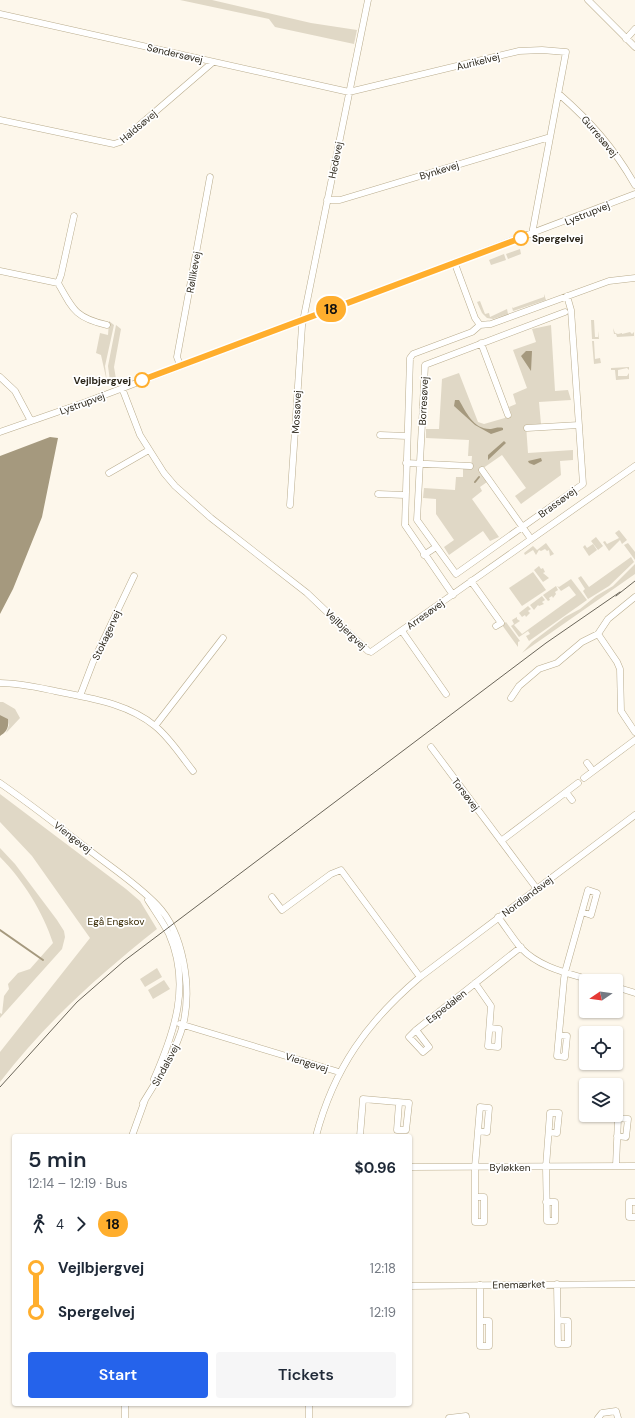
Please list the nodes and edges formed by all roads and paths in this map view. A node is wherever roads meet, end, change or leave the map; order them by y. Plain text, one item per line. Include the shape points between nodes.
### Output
1 (368, 0) edge
2 (588, 0) edge
3 (0, 14) edge
4 (635, 29) edge
5 (626, 39) junction
6 (635, 47) edge
7 (213, 62) junction
8 (349, 92) junction
9 (559, 94) junction
10 (0, 120) edge
11 (550, 137) junction
12 (210, 177) dead end
13 (635, 185) edge
14 (635, 194) edge
15 (327, 200) junction
16 (74, 216) dead end
17 (532, 234) junction
18 (455, 264) junction
19 (0, 271) edge
20 (635, 278) edge
21 (58, 283) junction
22 (567, 296) junction
23 (565, 312) dead end
24 (521, 313) junction
25 (303, 320) junction
26 (107, 325) dead end
27 (480, 325) junction
28 (526, 326) junction
29 (444, 342) junction
30 (481, 344) junction
31 (449, 356) junction
32 (180, 366) junction
33 (0, 377) edge
34 (122, 388) junction
35 (508, 415) dead end
36 (31, 421) junction
37 (579, 425) junction
38 (527, 428) dead end
39 (0, 432) edge
40 (380, 435) dead end
41 (407, 436) junction
42 (149, 450) junction
43 (406, 463) junction
44 (420, 463) junction
45 (470, 466) dead end
46 (635, 466) edge
47 (482, 470) dead end
48 (109, 473) dead end
49 (378, 494) dead end
50 (405, 495) junction
51 (290, 505) dead end
52 (523, 527) junction
53 (531, 539) junction
54 (436, 547) junction
55 (424, 555) junction
56 (134, 576) dead end
57 (472, 581) junction
58 (453, 594) junction
59 (635, 597) edge
60 (496, 626) dead end
61 (402, 631) junction
62 (598, 634) junction
63 (224, 638) dead end
64 (0, 683) edge
65 (446, 694) dead end
66 (80, 696) junction
67 (511, 698) dead end
68 (155, 726) junction
69 (635, 732) edge
70 (635, 740) edge
71 (431, 747) dead end
72 (587, 764) dead end
73 (193, 771) dead end
74 (593, 771) junction
75 (584, 778) dead end
76 (0, 782) edge
77 (578, 783) dead end
78 (566, 792) junction
79 (572, 800) dead end
80 (635, 815) edge
81 (501, 841) junction
82 (537, 889) junction
83 (144, 893) junction
84 (272, 897) dead end
85 (582, 912) dead end
86 (498, 917) junction
87 (521, 947) junction
88 (565, 972) junction
89 (579, 976) edge
90 (420, 977) junction
91 (475, 983) junction
92 (623, 989) edge
93 (635, 993) edge
94 (176, 1023) junction
95 (183, 1025) junction
96 (490, 1028) dead end
97 (416, 1030) dead end
98 (559, 1035) dead end
99 (339, 1072) junction
100 (400, 1102) dead end
101 (143, 1103) junction
102 (478, 1131) dead end
103 (549, 1132) dead end
104 (133, 1134) edge
105 (317, 1134) edge
106 (360, 1134) edge
107 (617, 1136) dead end
108 (474, 1166) junction
109 (616, 1166) junction
110 (635, 1166) edge
111 (412, 1167) edge
112 (546, 1167) junction
113 (475, 1197) dead end
114 (546, 1202) dead end
115 (635, 1202) edge
116 (635, 1217) edge
117 (557, 1284) junction
118 (635, 1284) edge
119 (480, 1285) junction
120 (412, 1286) edge
121 (558, 1320) dead end
122 (480, 1321) dead end
123 (125, 1406) edge
124 (309, 1406) edge
125 (125, 1418) edge
126 (309, 1418) edge
127 (449, 1418) edge
128 (466, 1418) edge
129 (598, 1418) edge
130 (618, 1418) edge

1 - 8 street, Hedevej
2 - 5 street
3 - 7 street, Søndersøvej
4 - 5 street
5 - 6 street
7 - 8 street, Søndersøvej
7 - 10 street, Haldsøvej via 120,142 114,144
8 - 9 street, Aurikelvej via 519,51 542,50 566,52
8 - 15 street, Hedevej
9 - 11 street
9 - 13 street, Gurresøvej via 598,130
11 - 15 street, Bynkevej via 340,200
11 - 17 street
12 - 32 street, Røllikevej via 177,357
14 - 17 street, Lystrupvej
15 - 25 street, Hedevej
16 - 21 street
17 - 18 street, Lystrupvej
18 - 25 street, Lystrupvej
18 - 27 street
19 - 21 street
20 - 22 street via 610,280
21 - 26 street via 78,314 85,319
22 - 24 street
22 - 37 street, Brassøvej via 571,310
23 - 28 street
24 - 27 street via 491,324
24 - 28 street
25 - 32 street, Lystrupvej
25 - 51 street, Mossøvej
27 - 29 street, Borresøvej via 472,332
28 - 30 street
29 - 31 street
29 - 41 street, Borresøvej via 410,357
30 - 31 street, Borresøvej
30 - 35 street
31 - 44 street, Borresøvej via 424,365
32 - 34 street, Lystrupvej
33 - 36 street via 15,391
34 - 36 street, Lystrupvej
34 - 42 street, Vejlbjergvej via 134,421
36 - 39 street, Lystrupvej
37 - 38 street
37 - 52 street, Brassøvej via 582,484
40 - 41 street, Borresøvej
41 - 43 street, Borresøvej
42 - 48 street
42 - 61 street, Vejlbjergvej via 164,473 190,501 307,592 368,651 376,650
43 - 44 street
43 - 50 street, Borresøvej
44 - 45 street
44 - 54 street, Borresøvej via 417,520
46 - 53 street, Arresøvej
47 - 52 street
49 - 50 street
50 - 55 street, Borresøvej via 404,525
52 - 53 street
52 - 54 street, Borresøvej via 456,574
53 - 57 street, Arresøvej
54 - 55 street
55 - 58 street, Borresøvej
56 - 66 street, Stokagervej via 93,662
57 - 58 street, Arresøvej
57 - 60 street via 501,623
58 - 61 street, Arresøvej
59 - 62 street via 608,619
61 - 65 street, Arresøvej
62 - 67 street via 582,642 556,663 539,669 519,686
62 - 69 street via 619,665 621,711
63 - 68 street
64 - 66 street via 30,685
66 - 68 street via 120,706
68 - 73 street
70 - 74 street
71 - 81 street, Torsøvej
72 - 74 street
74 - 75 street
76 - 83 street, Viengevej
77 - 78 street
78 - 79 street
78 - 81 street
80 - 82 street, Nordlandsvej
81 - 82 street, Torsøvej
82 - 86 street, Nordlandsvej
83 - 94 street, Viengevej via 166,928 176,954 180,982
83 - 95 street, Viengevej via 165,916 182,952 187,998
84 - 90 street via 282,910 331,874 341,870
85 - 88 street
86 - 87 street
86 - 90 street, Nordlandsvej
87 - 88 street via 540,963
87 - 91 street, Espedalen
88 - 89 street
88 - 98 street
90 - 99 street, Nordlandsvej via 365,1031
91 - 96 street, Espedalen via 491,1006
91 - 97 street, Espedalen
92 - 93 street
94 - 95 street, Viengevej
94 - 101 street, Sindalsvej via 166,1054
95 - 99 street, Viengevej
95 - 101 street, Sindalsvej via 171,1056
99 - 105 street, Nordlandsvej
100 - 106 street via 363,1099
101 - 104 street, Sindalsvej
102 - 108 street, Byløkken
103 - 112 street
107 - 109 street
108 - 111 street, Byløkken
108 - 112 street, Byløkken
108 - 113 street, Byløkken
109 - 110 street, Byløkken
109 - 112 street, Byløkken
112 - 114 street
115 - 116 street via 629,1202 629,1217
117 - 118 street, Enemærket
117 - 119 street, Enemærket
117 - 121 street, Enemærket
119 - 120 street, Enemærket
119 - 122 street, Enemærket
123 - 125 street
124 - 126 street
127 - 128 street
129 - 130 street via 602,1413 616,1411

